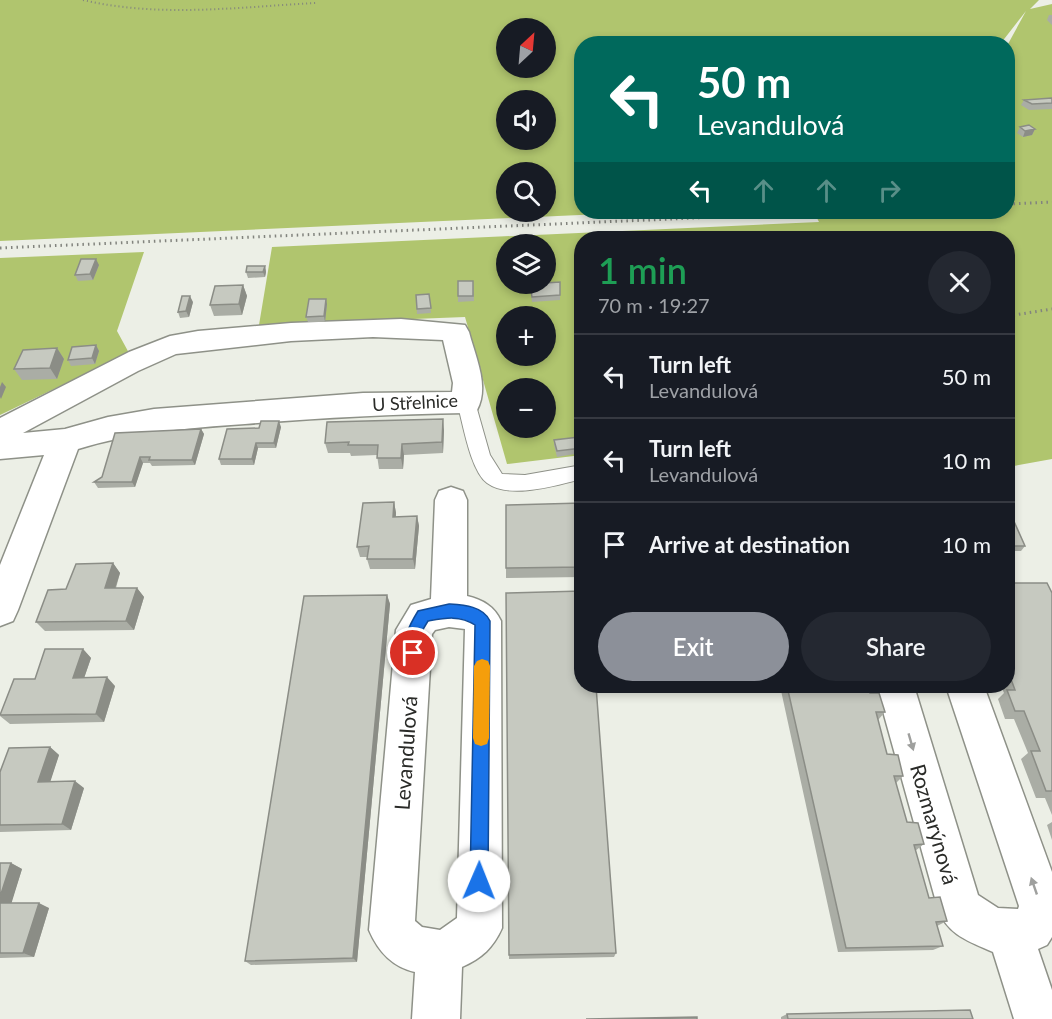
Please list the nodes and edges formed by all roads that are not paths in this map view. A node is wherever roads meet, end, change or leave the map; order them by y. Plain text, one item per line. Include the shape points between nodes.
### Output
1 (466, 402) junction
2 (0, 435) edge
3 (65, 441) junction
4 (0, 447) edge
5 (574, 473) edge
6 (451, 500) dead end
7 (0, 610) edge
8 (449, 611) junction
9 (897, 693) edge
10 (967, 693) edge
11 (1010, 934) junction
12 (440, 953) junction
13 (436, 1019) edge
14 (1038, 1019) edge

1 - 2 street, U Střelnice via 468,384 455,332 415,327 271,334 161,349 11,425
1 - 3 street, U Střelnice via 363,404 154,420
1 - 5 lane via 487,470 495,479 509,483
3 - 4 street, U Střelnice
3 - 7 street
6 - 8 street
8 - 12 street, Levandulová via 468,612 483,621 479,928 463,943
8 - 12 street, Levandulová via 423,616 414,630 393,930 411,948
9 -> 11 street, Rozmarýnová via 960,909 985,926
11 -> 10 street via 1030,929 1043,909
11 - 14 street
12 - 13 street

